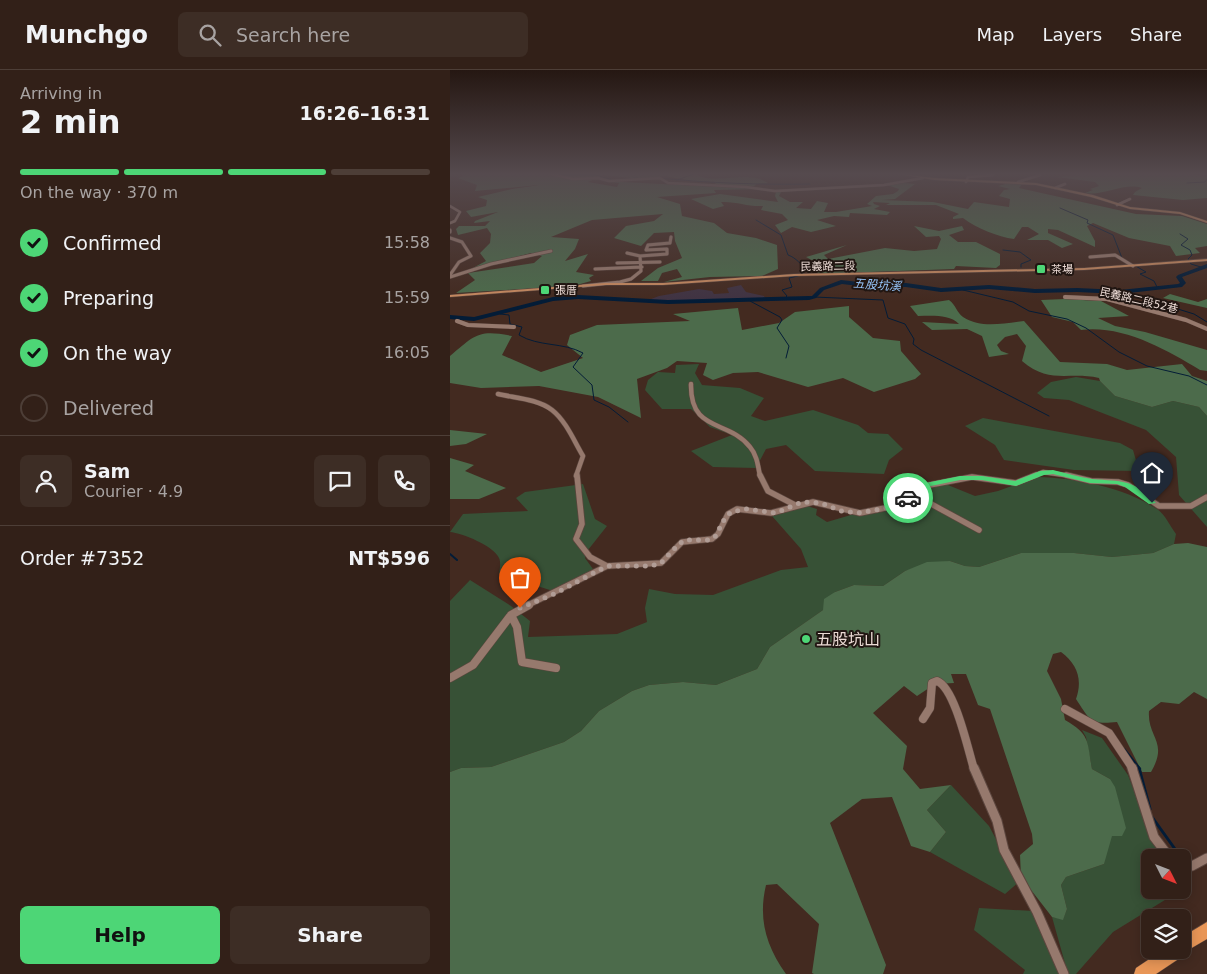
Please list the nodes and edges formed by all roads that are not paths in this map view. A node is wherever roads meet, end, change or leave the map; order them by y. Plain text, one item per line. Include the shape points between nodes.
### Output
1 (1188, 216) edge
2 (1207, 222) edge
3 (671, 237) dead end
4 (450, 238) edge
5 (551, 251) dead end
6 (627, 253) dead end
7 (640, 256) junction
8 (1090, 257) dead end
9 (1207, 260) edge
10 (642, 262) junction
11 (660, 262) dead end
12 (617, 263) dead end
13 (1136, 266) junction
14 (642, 267) junction
15 (595, 269) dead end
16 (450, 276) edge
17 (583, 286) junction
18 (450, 296) edge
19 (1064, 297) dead end
20 (457, 321) dead end
21 (514, 327) dead end
22 (1207, 329) edge
23 (691, 384) dead end
24 (498, 394) dead end
25 (911, 493) junction
26 (1207, 497) edge
27 (795, 504) junction
28 (979, 530) dead end
29 (607, 566) junction
30 (511, 615) junction
31 (556, 668) dead end
32 (450, 678) edge
33 (1065, 709) dead end
34 (923, 719) dead end
35 (1163, 849) edge
36 (1207, 858) edge
37 (1191, 866) edge
38 (1207, 930) edge
39 (1191, 940) edge
40 (1164, 959) edge
41 (1064, 974) edge
42 (1142, 974) edge

1 - 2 main road
3 - 7 street via 670,243 648,245 646,250 667,249 667,254
4 - 16 street via 462,242 471,256 459,262
5 - 16 street
6 - 7 street
7 - 10 street
8 - 13 street via 1115,255
9 - 13 main road, 民義路二段
10 - 11 street
10 - 12 street
10 - 14 street
13 - 17 main road, 民義路二段
14 - 15 street
14 - 17 street via 631,279
17 - 18 main road, 民義路二段
19 - 22 street, 民義路二段52巷 via 1116,301
20 - 21 street
23 - 27 street via 692,406 704,420 739,437 749,446 768,491
24 - 29 street via 541,404 552,410 564,424 583,456 576,477 582,524 576,539 590,557
25 - 26 street via 919,486 962,478 1016,483 1043,472 1053,472 1090,481 1128,485 1159,506 1190,506
25 - 27 street via 898,506 858,513 841,511 821,503
25 - 28 street
27 - 29 street via 776,513 746,509 731,512 715,537 685,540 665,561 656,565
29 - 30 street
30 - 31 street via 517,627 522,662
30 - 32 street via 473,665
33 - 35 street via 1108,733 1133,769 1154,837
34 - 41 street via 930,708 932,683 942,683 951,696 977,778 997,821 1004,850 1038,912
36 - 37 street
38 - 39 highway
40 - 42 highway

